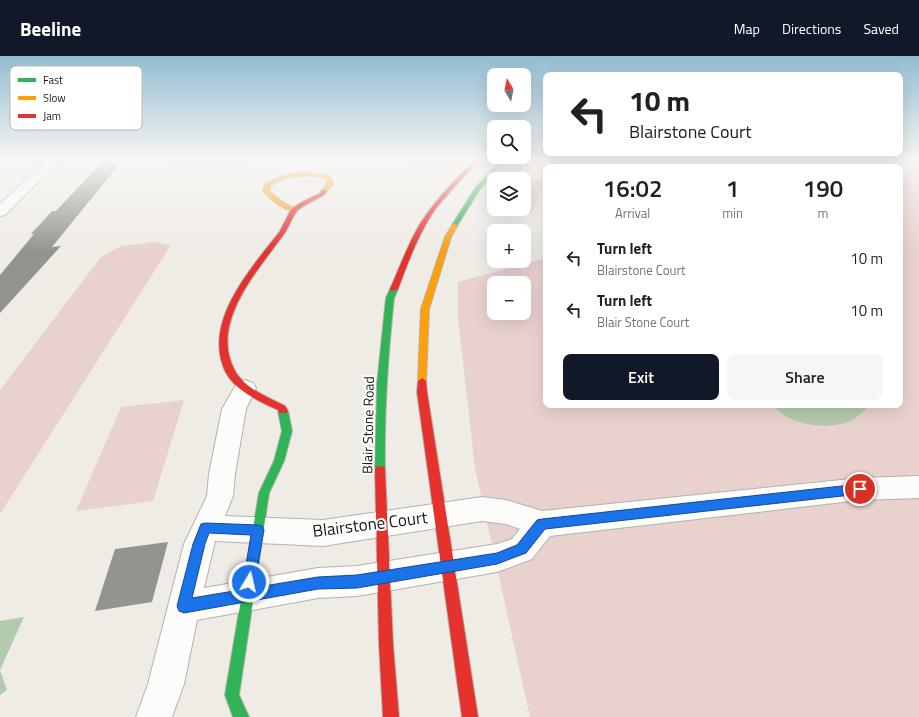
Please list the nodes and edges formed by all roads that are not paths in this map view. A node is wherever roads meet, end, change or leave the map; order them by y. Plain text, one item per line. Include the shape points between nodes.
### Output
1 (22, 191) edge
2 (266, 191) edge
3 (325, 191) edge
4 (447, 191) edge
5 (476, 191) edge
6 (294, 210) junction
7 (0, 212) edge
8 (245, 388) junction
9 (919, 487) edge
10 (439, 515) junction
11 (382, 523) junction
12 (542, 524) junction
13 (206, 528) junction
14 (258, 530) junction
15 (447, 566) junction
16 (384, 576) junction
17 (247, 594) junction
18 (184, 606) junction
19 (154, 717) edge
20 (241, 717) edge
21 (391, 717) edge
22 (470, 717) edge

1 - 7 street
2 - 6 main road
3 - 6 main road
4 - 11 main road, Blair Stone Road via 427,217 390,298 383,357 379,428
5 - 10 main road via 448,237 425,309 422,392
6 - 8 main road via 290,222 242,288 231,308 224,331 223,348 226,363
8 - 13 street via 234,409 220,496
8 - 14 main road via 282,408 287,431 279,460 264,493
9 - 12 street via 860,489
10 - 11 street, Blairstone Court
10 - 12 street, Blairstone Court via 482,508 506,512
10 - 15 main road
11 - 14 street, Blairstone Court via 323,534
11 - 16 main road, Blair Stone Road
12 - 15 street via 522,549 497,558
13 - 14 street, Blairstone Court
13 - 18 street via 199,544
14 - 17 main road
15 - 16 street
15 - 22 main road
16 - 17 street
16 - 21 main road, Blair Stone Road
17 - 18 street
17 - 20 main road via 232,695
18 - 19 street via 166,684

